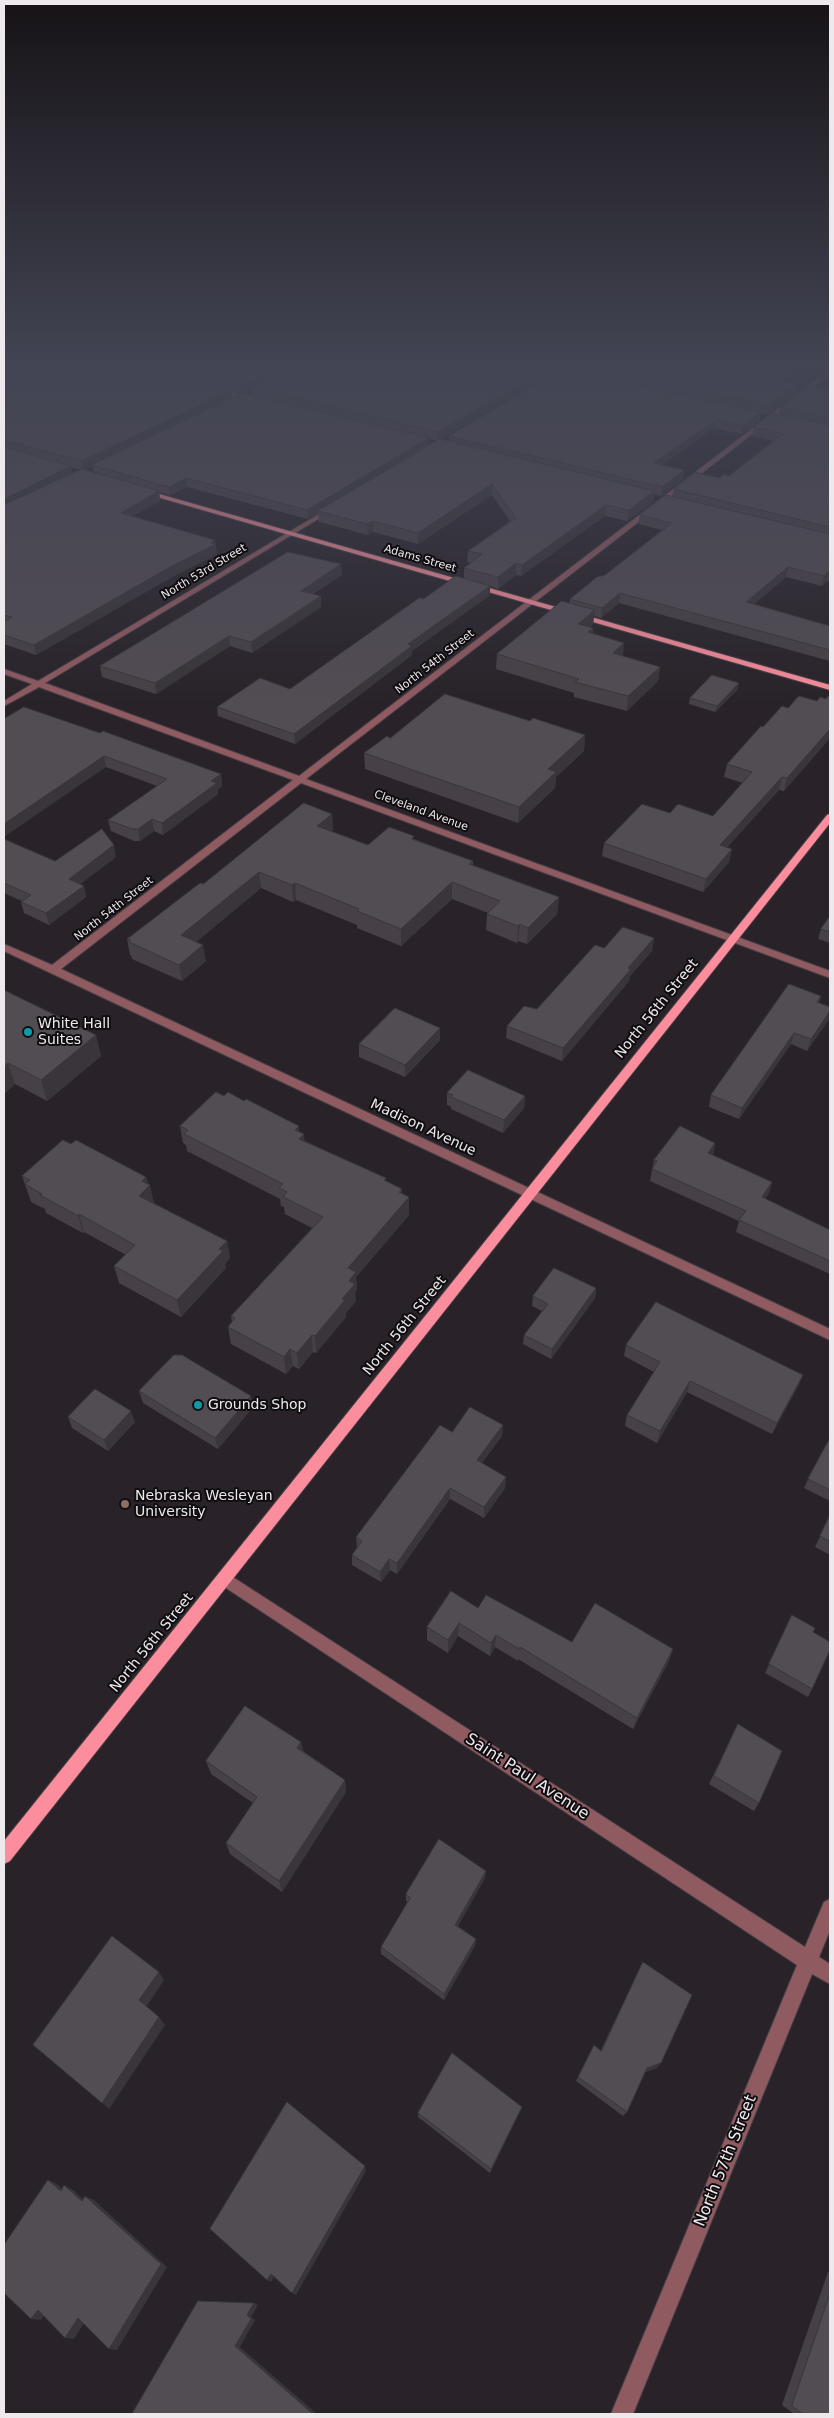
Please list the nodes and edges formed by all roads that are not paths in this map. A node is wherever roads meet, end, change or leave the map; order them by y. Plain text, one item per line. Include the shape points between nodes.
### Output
1 (692, 481) edge
2 (135, 489) edge
3 (651, 497) edge
4 (667, 501) junction
5 (338, 505) edge
6 (290, 534) junction
7 (531, 603) junction
8 (4, 671) edge
9 (38, 684) junction
10 (830, 688) edge
11 (4, 704) edge
12 (300, 780) junction
13 (830, 817) edge
14 (733, 939) junction
15 (4, 947) edge
16 (53, 970) junction
17 (830, 975) edge
18 (530, 1195) junction
19 (830, 1335) edge
20 (224, 1579) junction
21 (4, 1855) edge
22 (830, 1908) edge
23 (809, 1961) junction
24 (830, 1975) edge
25 (622, 2414) edge

1 - 4 street, North 54th Street
2 - 6 main road, Adams Street
3 - 4 street
4 - 7 street, North 54th Street
5 - 6 street, North 53rd Street
6 - 7 main road, Adams Street
6 - 9 street, North 53rd Street
7 - 10 main road, Adams Street
7 - 12 street, North 54th Street
8 - 9 street, Cleveland Avenue
9 - 11 street, North 53rd Street
9 - 12 street, Cleveland Avenue
12 - 14 street, Cleveland Avenue
12 - 16 street, North 54th Street
13 - 14 main road, North 56th Street
14 - 17 street, Cleveland Avenue
14 - 18 main road, North 56th Street
15 - 16 street, Madison Avenue
16 - 18 street, Madison Avenue
18 - 19 street, Madison Avenue
18 - 20 main road, North 56th Street
20 - 21 main road, North 56th Street
20 - 23 street, Saint Paul Avenue
22 - 23 street, North 57th Street
23 - 24 street, Saint Paul Avenue
23 - 25 street, North 57th Street

